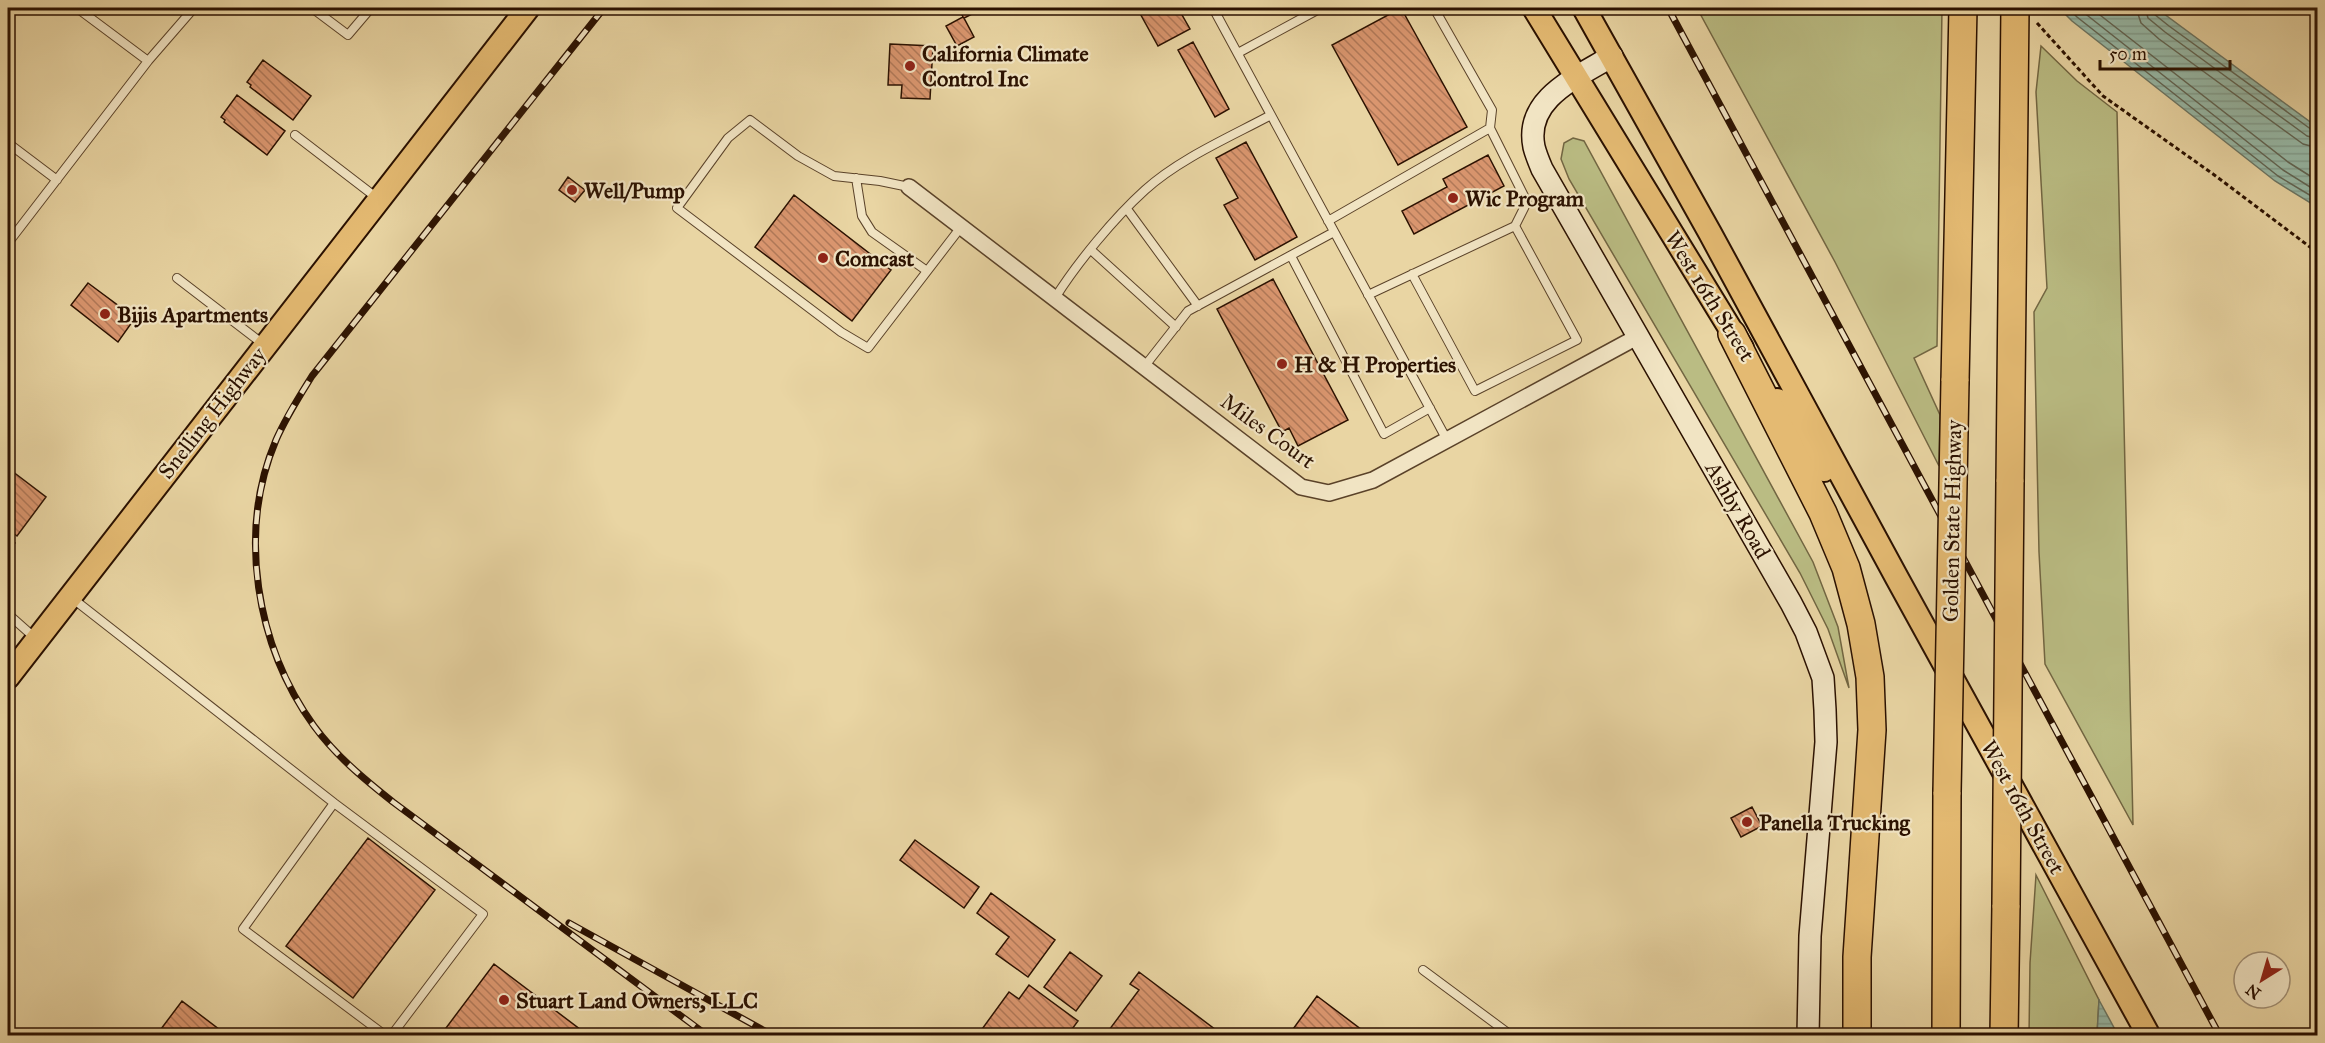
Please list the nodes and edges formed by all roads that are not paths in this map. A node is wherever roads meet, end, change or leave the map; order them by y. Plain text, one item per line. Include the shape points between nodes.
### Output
1 (77, 8) edge
2 (194, 8) edge
3 (312, 8) edge
4 (370, 8) edge
5 (528, 8) edge
6 (1213, 8) edge
7 (1322, 8) edge
8 (1434, 8) edge
9 (1533, 8) edge
10 (1584, 8) edge
11 (1963, 8) edge
12 (2023, 12) edge
13 (1238, 53) junction
14 (1612, 56) junction
15 (148, 61) junction
16 (1577, 78) junction
17 (1271, 115) junction
18 (1490, 128) junction
19 (295, 135) dead end
20 (8, 144) edge
21 (856, 178) junction
22 (57, 180) junction
23 (909, 187) joint
24 (378, 199) junction
25 (1127, 209) junction
26 (1328, 221) junction
27 (1515, 226) junction
28 (961, 227) junction
29 (1334, 232) junction
30 (8, 243) edge
31 (1091, 250) junction
32 (1291, 256) junction
33 (927, 271) junction
34 (1412, 274) junction
35 (177, 278) dead end
36 (1368, 294) junction
37 (1055, 298) junction
38 (1198, 306) junction
39 (1176, 327) junction
40 (1732, 334) junction
41 (1637, 337) junction
42 (264, 345) junction
43 (1144, 367) junction
44 (1430, 408) junction
45 (1447, 440) junction
46 (1897, 578) junction
47 (69, 596) junction
48 (8, 614) edge
49 (36, 639) junction
50 (8, 676) edge
51 (334, 803) junction
52 (1423, 970) dead end
53 (388, 1035) edge
54 (1512, 1035) edge
55 (1808, 1035) edge
56 (1857, 1035) edge
57 (1946, 1035) edge
58 (2004, 1035) edge
59 (2149, 1035) edge

1 - 15 lane
2 - 15 lane
3 - 4 lane via 348,35
5 - 24 main road, Snelling Highway
6 - 13 lane
7 - 13 lane
8 - 18 lane via 1492,110
9 - 16 main road, West 16th Street
10 - 14 main road, West 16th Street
11 - 57 highway, Golden State Highway, bridge via 1947,792
12 - 58 highway, bridge via 2015,69
13 - 17 lane
14 - 16 main road, Ashby Road
14 - 46 main road, West 16th Street
15 - 22 lane
16 - 40 main road, West 16th Street
16 - 41 main road, Ashby Road via 1553,93 1540,108 1533,125 1534,147 1542,169
17 - 25 lane via 1180,165 1146,189
17 - 26 lane
18 - 26 lane
18 - 27 lane via 1527,202
19 - 24 lane
20 - 22 lane
21 - 23 lane
21 - 33 lane via 862,216 872,232
21 - 33 lane via 834,176 798,156 750,120 728,138 677,208 841,332 868,348
22 - 30 lane
23 - 28 street, Miles Court
24 - 42 main road, Snelling Highway
25 - 31 lane
25 - 38 lane
26 - 29 lane
27 - 34 lane
27 - 34 lane via 1577,340 1475,391
28 - 33 lane
28 - 37 street, Miles Court
29 - 32 lane
29 - 36 lane
31 - 37 lane
31 - 39 lane
32 - 38 lane
32 - 44 lane via 1384,434
34 - 36 lane
35 - 42 lane
36 - 44 lane
37 - 43 street, Miles Court
38 - 39 lane via 1188,311
39 - 43 lane
40 - 46 main road, West 16th Street
40 - 56 highway via 1823,513 1846,568 1861,624 1870,677 1872,730 1857,957
41 - 45 street, Miles Court
41 - 55 main road, Ashby Road via 1786,594 1823,678 1826,742 1810,936
42 - 47 main road, Snelling Highway
43 - 45 street, Miles Court via 1301,487 1329,494 1373,480
44 - 45 lane
46 - 59 main road, West 16th Street
47 - 49 main road, Snelling Highway
47 - 51 lane
48 - 49 lane
49 - 50 main road, Snelling Highway
51 - 53 lane via 243,929
51 - 53 lane via 483,914
52 - 54 lane

